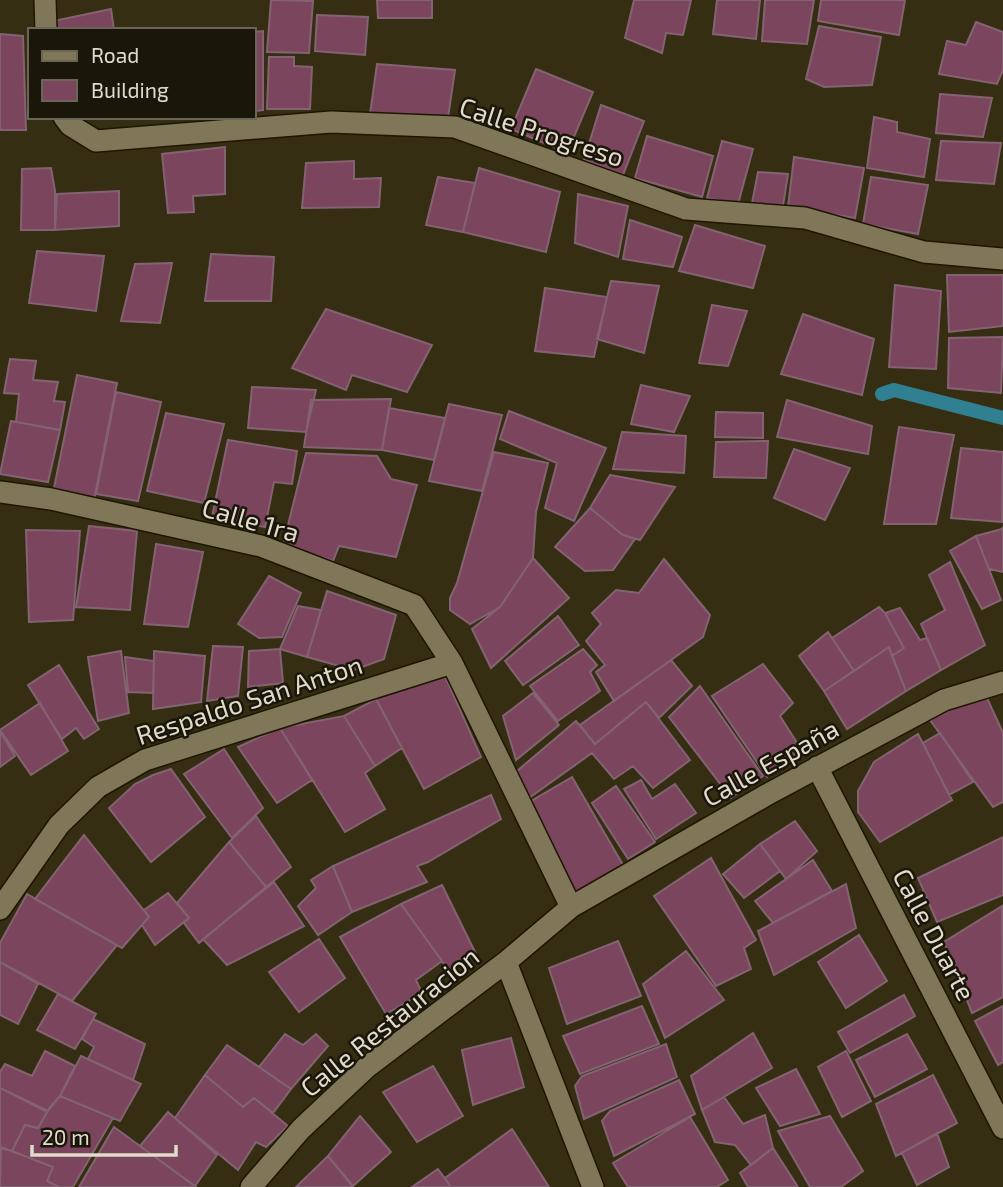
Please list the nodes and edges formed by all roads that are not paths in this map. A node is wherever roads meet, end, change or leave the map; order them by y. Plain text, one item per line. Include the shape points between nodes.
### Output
1 (45, 0) edge
2 (46, 28) edge
3 (66, 119) edge
4 (1003, 259) edge
5 (0, 492) edge
6 (452, 663) junction
7 (1003, 682) edge
8 (817, 768) junction
9 (571, 907) junction
10 (0, 909) edge
11 (506, 962) junction
12 (1003, 1128) edge
13 (251, 1187) edge
14 (593, 1187) edge

1 - 2 street
3 - 4 street, Calle Progreso via 96,141 331,122 455,127 686,209 805,218 924,252
5 - 6 street, Calle 1ra via 261,546 414,605
6 - 9 street
6 - 10 street, Respaldo San Anton via 145,760 98,787 59,825
7 - 8 street, Calle España via 944,700
8 - 9 street, Calle España
8 - 12 street, Calle Duarte
9 - 11 street, Calle Restauracion
11 - 13 street, Calle Restauracion via 367,1068 301,1129
11 - 14 street

